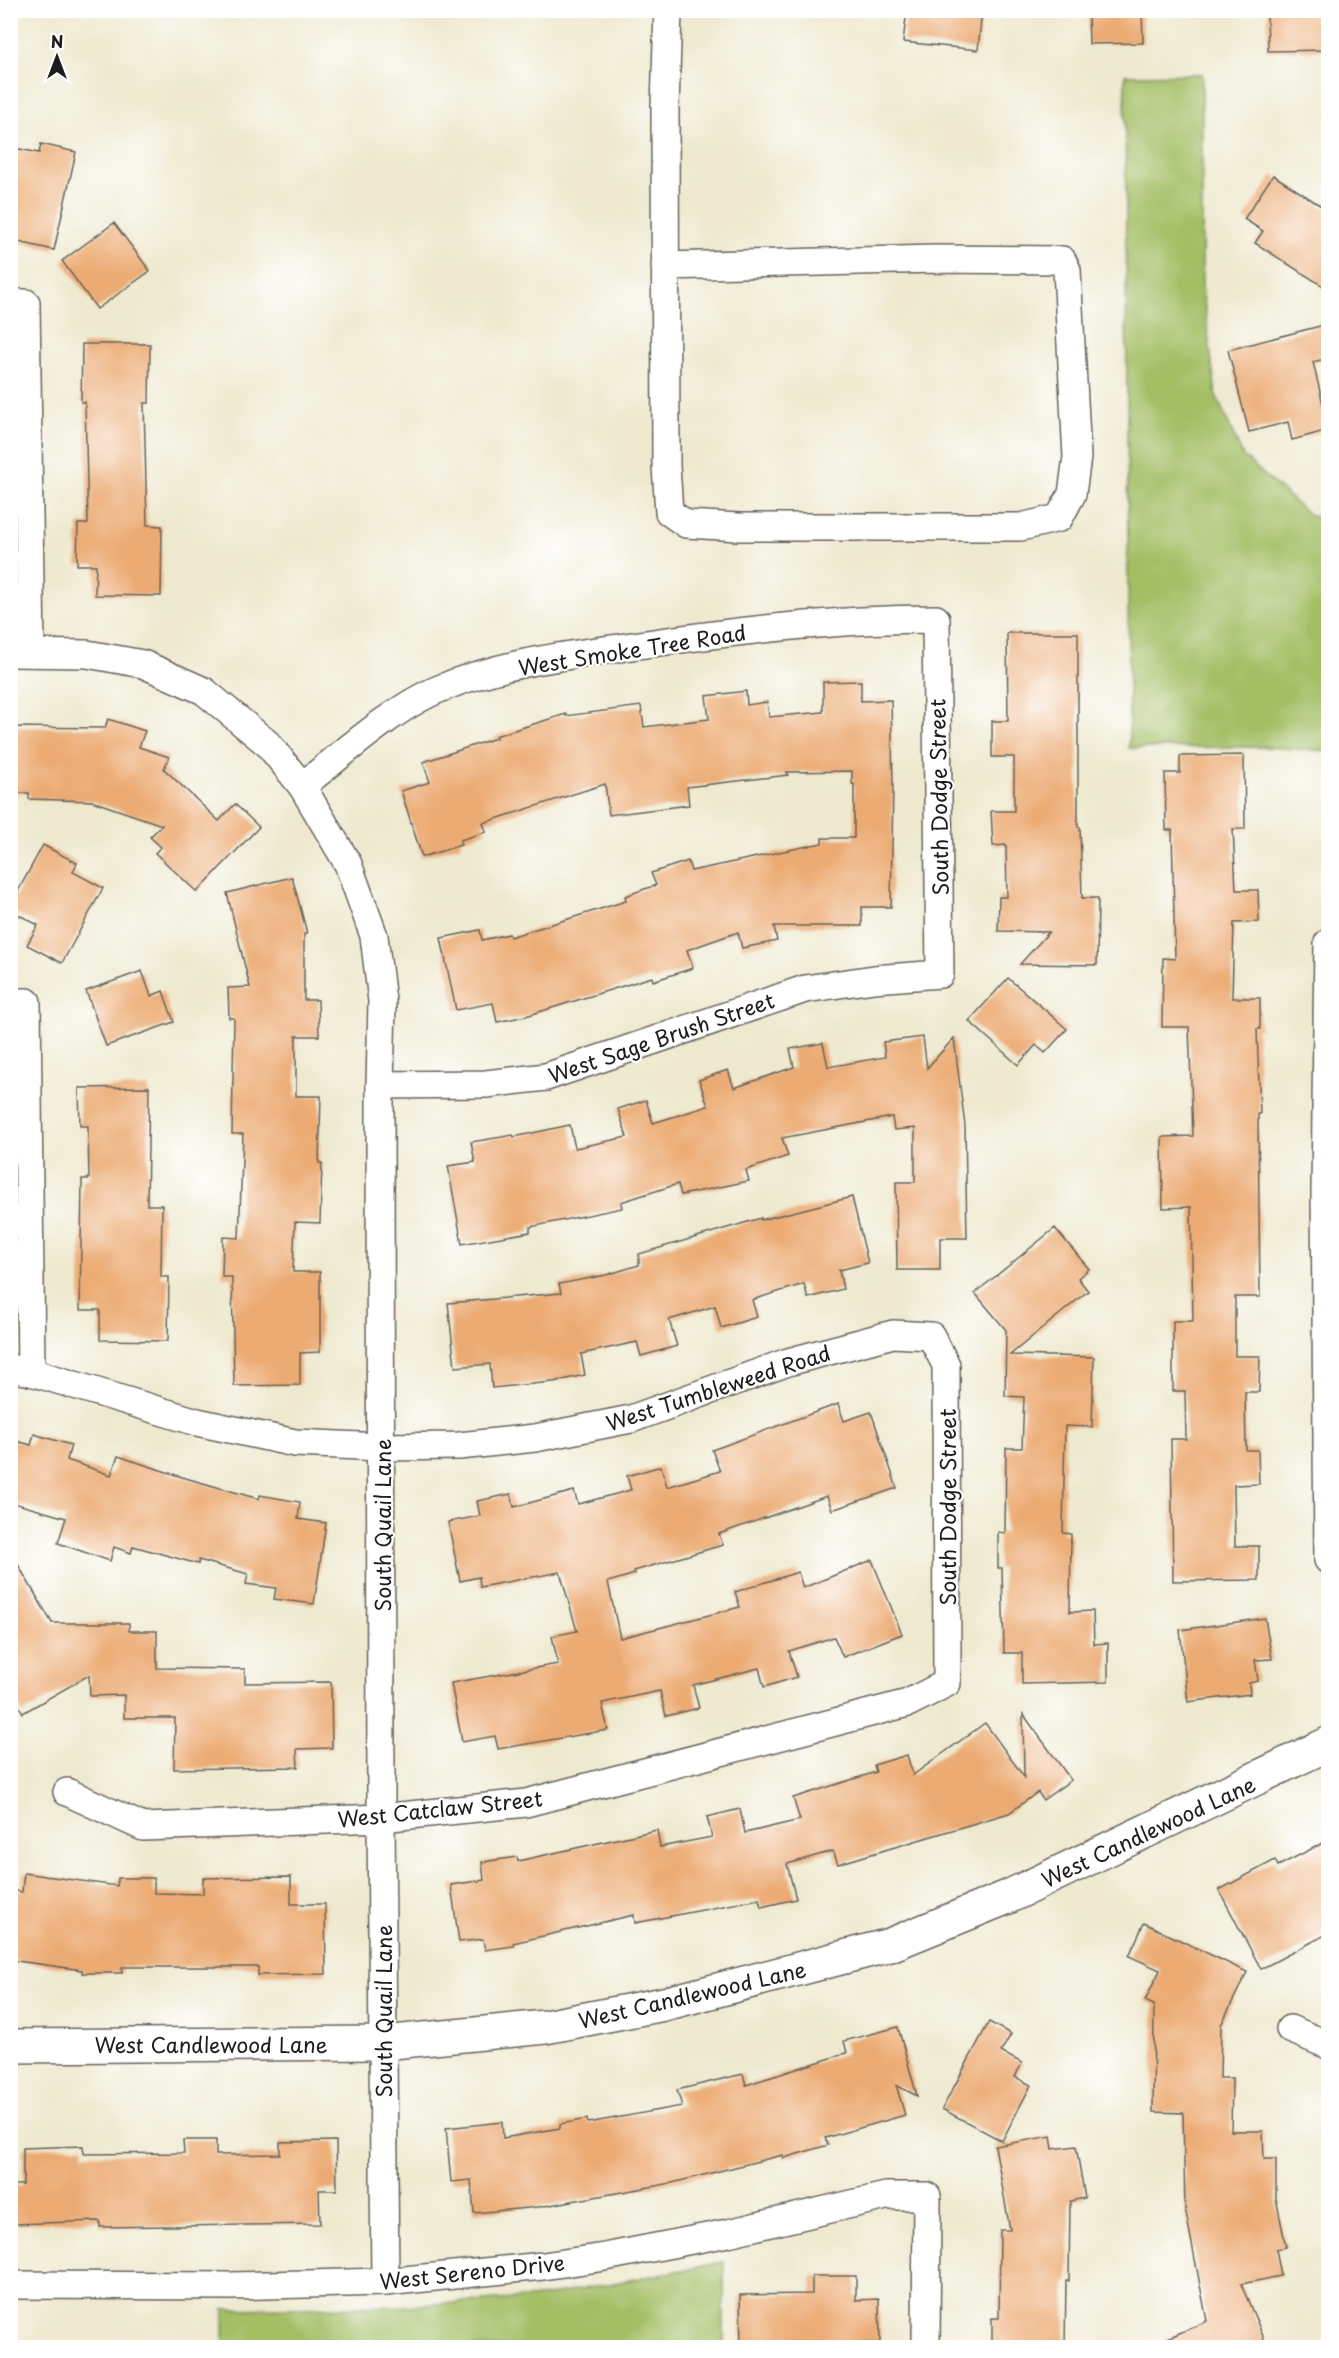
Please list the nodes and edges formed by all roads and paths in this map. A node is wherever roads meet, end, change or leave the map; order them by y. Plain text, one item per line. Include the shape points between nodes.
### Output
1 (668, 10) edge
2 (665, 266) junction
3 (18, 303) edge
4 (936, 619) joint
5 (20, 653) edge
6 (302, 786) junction
7 (1329, 943) edge
8 (940, 974) joint
9 (19, 1002) edge
10 (380, 1085) junction
11 (1327, 1193) edge
12 (931, 1336) joint
13 (21, 1370) edge
14 (382, 1447) junction
15 (1329, 1560) edge
16 (947, 1683) joint
17 (1329, 1744) edge
18 (67, 1792) dead end
19 (381, 1818) junction
20 (1290, 2029) dead end
21 (383, 2043) junction
22 (1329, 2045) edge
23 (10, 2046) edge
24 (385, 2282) junction
25 (10, 2285) edge
26 (926, 2348) edge

1 - 2 street
2 - 2 street via 669,512 686,524 1021,527 1059,518 1072,494 1077,457 1067,270 1062,260
3 - 5 street
4 - 6 street, West Smoke Tree Road via 872,619 718,633 546,658 474,676 403,708
4 - 8 street, South Dodge Street
5 - 6 street via 87,654 143,664 204,691 268,744
6 - 10 street, South Quail Lane via 348,864 374,936 382,1001
7 - 11 street
8 - 10 street, West Sage Brush Street via 805,989 546,1077 486,1084
9 - 13 street
10 - 14 street, South Quail Lane
11 - 15 street
12 - 14 street, West Tumbleweed Road via 893,1334 788,1362 631,1419 535,1438 459,1446
12 - 16 street, South Dodge Street via 946,1365
13 - 14 street, West Tumbleweed Road via 197,1422 295,1443
14 - 19 street, South Quail Lane
16 - 19 street, West Catclaw Street via 908,1703 526,1803
17 - 21 street, West Candlewood Lane via 1010,1896 890,1945 664,2004 545,2027
18 - 19 street, West Catclaw Street via 143,1827
19 - 21 street, South Quail Lane
20 - 22 street
21 - 23 street, West Candlewood Lane
21 - 24 street, South Quail Lane
24 - 25 street, West Sereno Drive
24 - 26 street, West Sereno Drive via 605,2257 886,2196 927,2196

